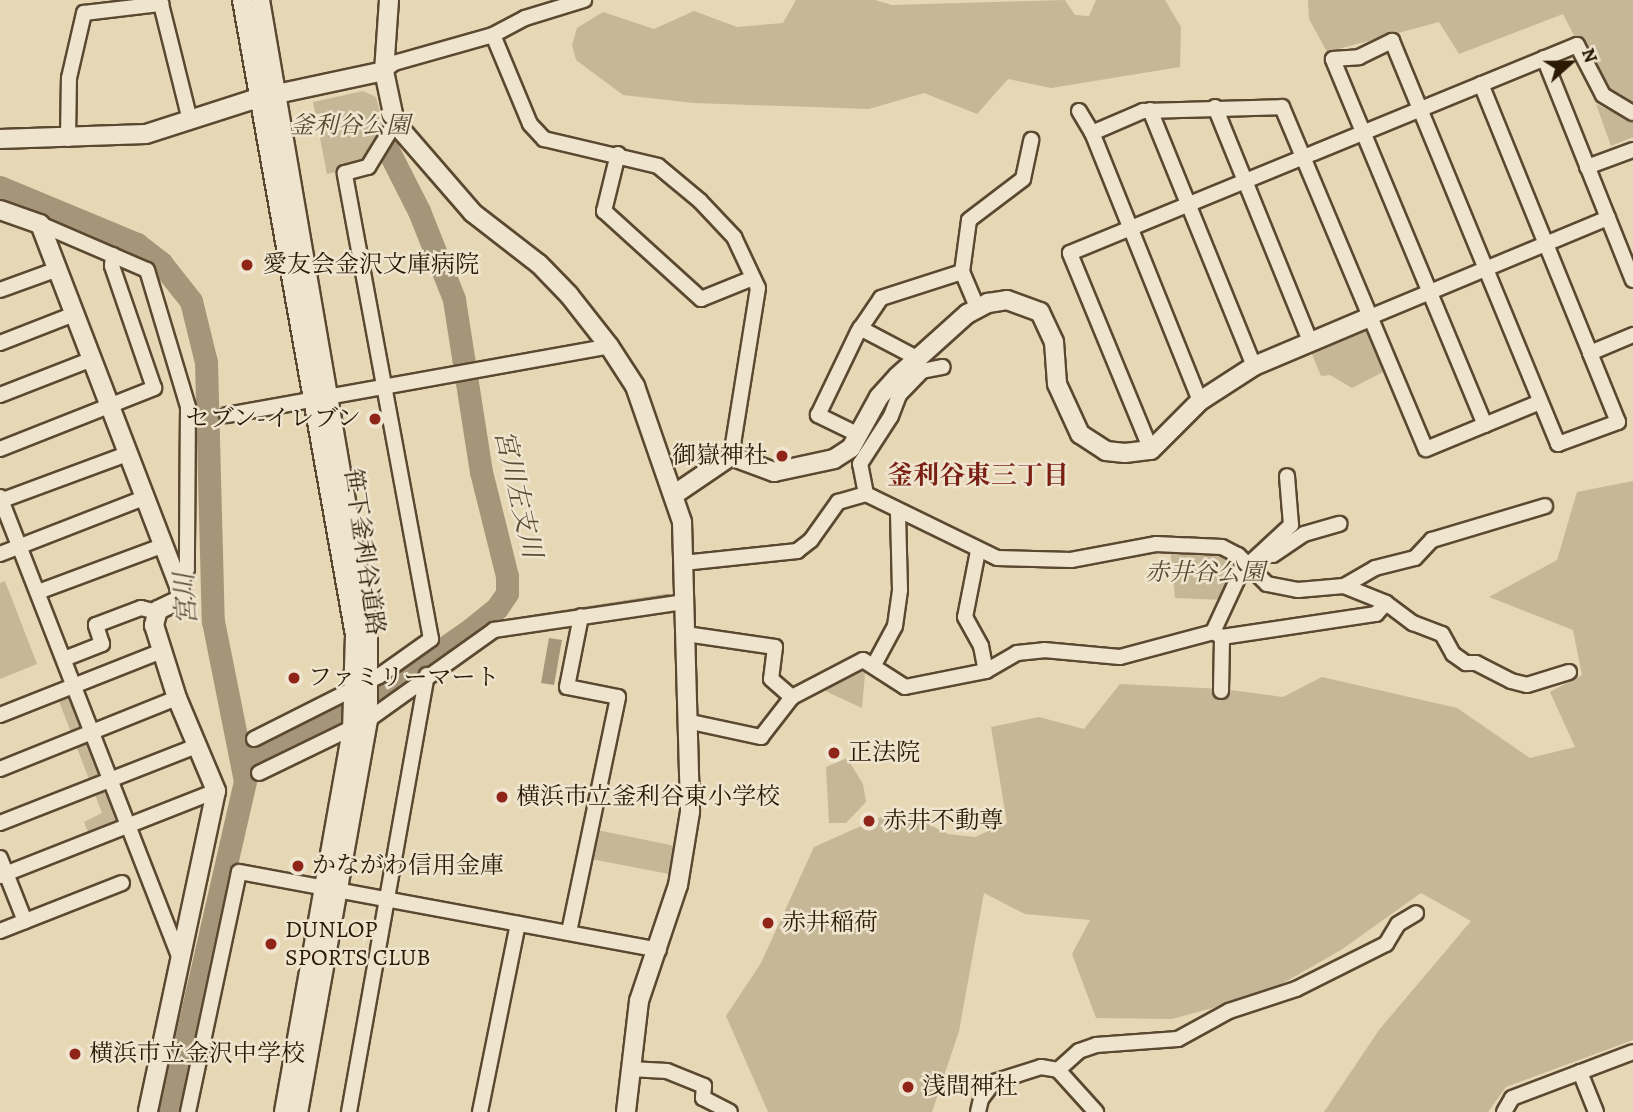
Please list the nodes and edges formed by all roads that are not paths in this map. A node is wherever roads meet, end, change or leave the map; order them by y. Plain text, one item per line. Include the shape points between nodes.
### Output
1 (242, 0) edge
2 (260, 0) edge
3 (389, 0) edge
4 (584, 0) edge
5 (160, 2) edge
6 (493, 35) junction
7 (1544, 58) junction
8 (384, 71) junction
9 (1481, 84) junction
10 (276, 96) junction
11 (258, 99) junction
12 (1215, 107) junction
13 (1421, 109) junction
14 (1150, 110) junction
15 (1079, 111) dead end
16 (1633, 113) edge
17 (190, 120) junction
18 (395, 123) junction
19 (1364, 132) junction
20 (1092, 133) junction
21 (0, 139) edge
22 (68, 139) junction
23 (1031, 140) dead end
24 (1633, 149) edge
25 (618, 154) junction
26 (1304, 156) junction
27 (1587, 167) junction
28 (1246, 182) junction
29 (1188, 204) junction
30 (0, 210) edge
31 (1608, 218) junction
32 (40, 224) junction
33 (1130, 228) junction
34 (1546, 243) junction
35 (113, 255) junction
36 (1486, 268) junction
37 (55, 270) junction
38 (962, 272) junction
39 (753, 278) junction
40 (1633, 280) edge
41 (0, 290) edge
42 (1429, 291) junction
43 (977, 307) junction
44 (72, 315) junction
45 (1370, 317) junction
46 (860, 328) junction
47 (1633, 335) edge
48 (1310, 341) junction
49 (0, 343) edge
50 (609, 346) junction
51 (1590, 353) junction
52 (917, 358) junction
53 (90, 360) junction
54 (1254, 366) junction
55 (943, 367) dead end
56 (386, 387) junction
57 (0, 395) edge
58 (322, 398) junction
59 (1200, 401) junction
60 (1540, 402) junction
61 (107, 407) junction
62 (228, 415) dead end
63 (1485, 425) junction
64 (859, 435) junction
65 (0, 449) edge
66 (1151, 450) junction
67 (127, 454) junction
68 (731, 456) junction
69 (1287, 476) dead end
70 (675, 494) junction
71 (866, 494) junction
72 (144, 498) junction
73 (0, 500) edge
74 (1545, 506) dead end
75 (898, 511) junction
76 (1340, 524) dead end
77 (20, 546) junction
78 (162, 546) junction
79 (978, 551) junction
80 (0, 554) edge
81 (683, 563) junction
82 (1249, 566) junction
83 (179, 586) junction
84 (1344, 586) junction
85 (38, 592) junction
86 (682, 602) junction
87 (1386, 603) junction
88 (157, 612) junction
89 (581, 616) junction
90 (686, 634) junction
91 (1218, 634) junction
92 (162, 651) junction
93 (64, 659) junction
94 (874, 665) junction
95 (986, 671) junction
96 (1569, 671) dead end
97 (427, 675) junction
98 (75, 685) junction
99 (362, 685) junction
100 (1221, 691) dead end
101 (792, 697) junction
102 (177, 698) junction
103 (0, 715) edge
104 (368, 720) junction
105 (691, 722) junction
106 (352, 730) junction
107 (93, 731) junction
108 (254, 739) dead end
109 (196, 746) junction
110 (0, 769) edge
111 (259, 773) dead end
112 (111, 779) junction
113 (216, 791) junction
114 (0, 823) edge
115 (128, 825) junction
116 (0, 858) edge
117 (3, 875) edge
118 (122, 883) dead end
119 (330, 889) junction
120 (386, 900) junction
121 (1416, 913) dead end
122 (25, 921) junction
123 (518, 924) junction
124 (0, 931) edge
125 (569, 932) junction
126 (659, 950) junction
127 (179, 955) junction
128 (1633, 1052) edge
129 (293, 1056) junction
130 (630, 1069) junction
131 (1058, 1070) junction
132 (1580, 1072) junction
133 (304, 1079) junction
134 (630, 1111) edge
135 (148, 1112) edge
136 (188, 1112) edge
137 (274, 1112) edge
138 (284, 1112) edge
139 (298, 1112) edge
140 (304, 1112) edge
141 (349, 1112) edge
142 (480, 1112) edge
143 (730, 1112) edge
144 (978, 1112) edge
145 (1096, 1112) edge
146 (1504, 1112) edge
147 (1596, 1112) edge

1 - 11 street, 笹下釜利谷道路
2 - 10 street, 笹下釜利谷道路
3 - 8 street
4 - 6 street via 525,18
5 - 17 street
5 - 22 street via 84,13 69,78
6 - 8 street via 394,63
6 - 25 street via 530,124 544,139
7 - 9 street
7 - 16 street via 1577,45 1604,95
7 - 27 street
8 - 10 street
8 - 18 street
9 - 13 street
9 - 34 street
10 - 11 street
10 - 58 street, 笹下釜利谷道路
11 - 17 street
11 - 58 street, 笹下釜利谷道路
12 - 14 street
12 - 26 street via 1282,107
12 - 28 street
13 - 19 street
13 - 19 street via 1392,41 1359,57 1333,59
13 - 36 street
14 - 20 street
14 - 29 street
15 - 20 street
17 - 22 street via 125,137
18 - 50 street via 473,213 554,279
18 - 56 street via 368,167 345,173
19 - 26 street
19 - 42 street
20 - 33 street
21 - 22 street
23 - 38 street via 1023,179 969,220
24 - 27 street
25 - 39 street via 658,166 701,201 734,237
25 - 39 street via 604,211 701,299
26 - 28 street
26 - 45 street
27 - 31 street
28 - 29 street
28 - 48 street
29 - 33 street
29 - 54 street
30 - 32 street
31 - 34 street
31 - 40 street
32 - 35 street
32 - 37 street
33 - 59 street
33 - 66 street via 1070,254
34 - 36 street
34 - 51 street
35 - 61 street via 111,267 154,388
35 - 83 street via 147,270 188,407 187,569
36 - 42 street
36 - 60 street
37 - 41 street
37 - 44 street
38 - 43 street
38 - 46 street via 881,298
39 - 68 street via 757,310 741,371
42 - 45 street
42 - 63 street
43 - 52 street
43 - 66 street via 1007,300 1041,312 1054,342 1057,384 1080,434 1106,451
44 - 49 street
44 - 53 street
45 - 48 street
45 - 63 street via 1426,449
46 - 52 street
46 - 64 street via 818,415
47 - 51 street
48 - 54 street
50 - 56 street
50 - 70 street via 635,386
51 - 60 street via 1618,422 1558,444
52 - 64 street via 879,397
53 - 57 street
53 - 61 street
54 - 59 street
55 - 71 street via 922,371 899,395 860,464
56 - 58 street
56 - 99 street via 430,639
58 - 62 street
58 - 99 street, 笹下釜利谷道路 via 366,595
59 - 66 street
60 - 63 street
61 - 65 street
61 - 67 street
64 - 68 street via 834,459 799,470 774,472
67 - 72 street
67 - 73 street
68 - 70 street
69 - 82 street via 1291,525
70 - 81 street
71 - 75 street
71 - 81 street via 838,502 811,540 796,551
72 - 77 street
72 - 78 street
73 - 77 street
74 - 84 street via 1432,540 1415,558 1375,568
75 - 79 street
75 - 94 street via 901,590 895,626
76 - 82 street via 1304,534
77 - 80 street
77 - 85 street
78 - 83 street
78 - 85 street
79 - 82 street via 1021,560 1071,560 1133,546 1177,543 1223,547
79 - 95 street via 965,617 981,646
81 - 86 street
82 - 84 street via 1267,584 1283,589
82 - 91 street
83 - 88 street via 181,599
84 - 87 street
85 - 93 street
86 - 89 street
86 - 90 street
87 - 91 street via 1376,614
87 - 96 street via 1413,623 1442,634 1453,654 1466,663 1476,663 1511,681 1527,684
88 - 92 street via 154,625
88 - 93 street via 141,608 96,625 102,644
89 - 97 street via 494,630
89 - 125 street via 567,687 618,697
90 - 101 street via 775,647 771,679
90 - 105 street
91 - 95 street via 1120,657 1044,650 1017,653
91 - 100 street
92 - 98 street
92 - 102 street
93 - 98 street
94 - 95 street via 892,683 905,687
94 - 101 street via 863,660 851,662
97 - 104 street
97 - 120 street
98 - 103 street
98 - 107 street
99 - 104 street, 笹下釜利谷道路
99 - 106 street, 笹下釜利谷道路
99 - 108 street
101 - 105 street via 761,737
102 - 107 street
102 - 109 street
104 - 106 street
104 - 119 street, 笹下釜利谷道路
105 - 126 street via 687,845
106 - 111 street
106 - 119 street, 笹下釜利谷道路
107 - 110 street
107 - 112 street
109 - 112 street
109 - 113 street
112 - 114 street
112 - 115 street
113 - 115 street
113 - 127 street
115 - 117 street
115 - 127 street
116 - 117 street
117 - 122 street
118 - 122 street
119 - 120 street
119 - 129 street, 笹下釜利谷道路
119 - 133 street, 笹下釜利谷道路
119 - 136 street via 239,872
120 - 123 street
120 - 141 street
121 - 131 street via 1398,924 1386,944 1296,989 1229,1011 1178,1039 1096,1045 1079,1051
122 - 124 street
123 - 125 street
123 - 142 street
125 - 126 street
126 - 130 street via 639,1001
127 - 135 street
128 - 132 street
129 - 137 street
129 - 138 street, 笹下釜利谷道路
130 - 134 street
130 - 143 street via 667,1071 704,1086 704,1098
131 - 144 street via 1041,1067 994,1082
131 - 145 street
132 - 146 street via 1512,1098
132 - 147 street
133 - 139 street, 笹下釜利谷道路
133 - 140 street

